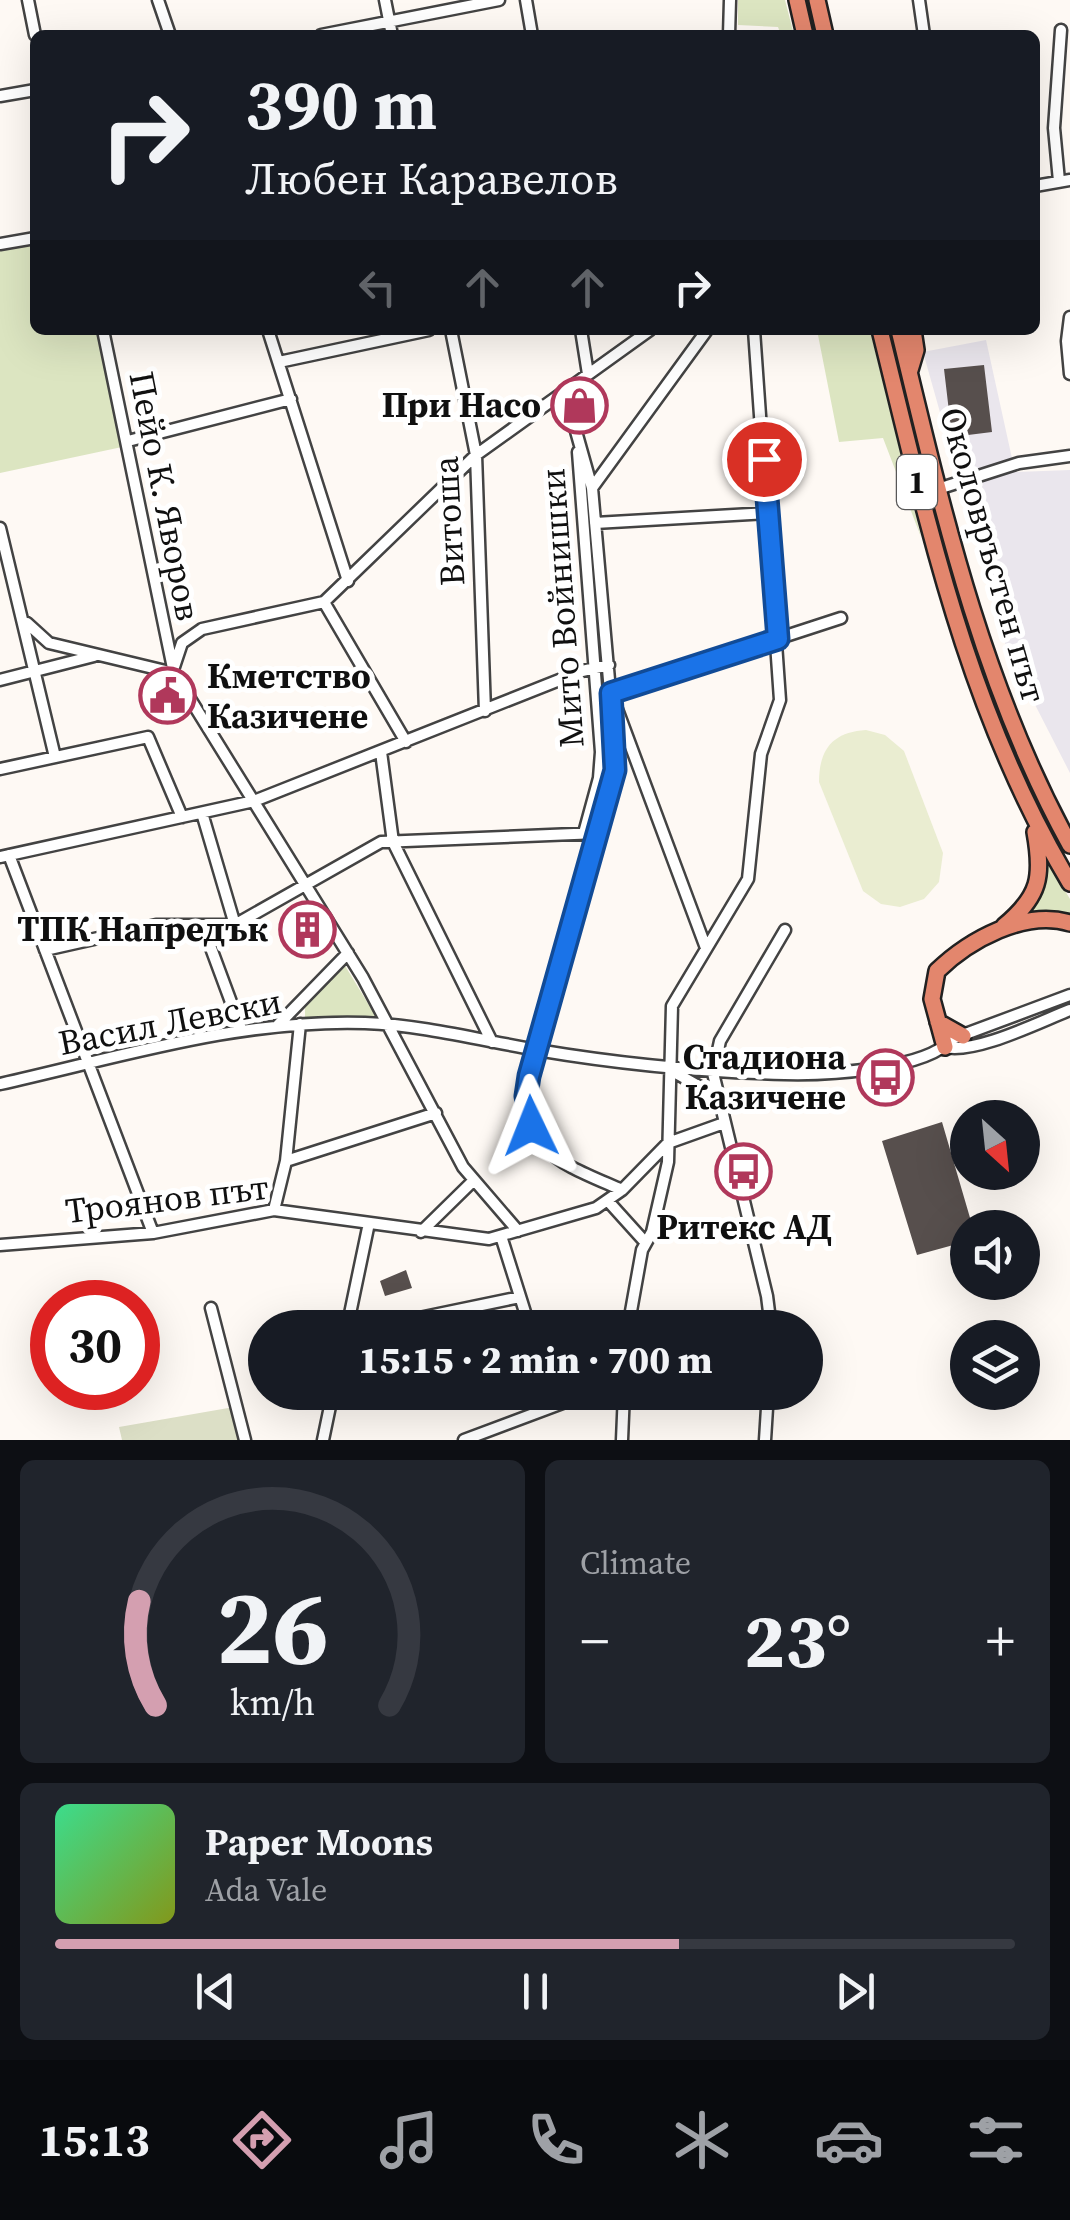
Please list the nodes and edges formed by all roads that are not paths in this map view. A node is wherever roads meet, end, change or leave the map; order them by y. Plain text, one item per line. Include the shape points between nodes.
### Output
1 (28, 0) edge
2 (158, 0) edge
3 (385, 0) edge
4 (499, 0) edge
5 (526, 0) edge
6 (730, 0) edge
7 (797, 0) edge
8 (816, 0) edge
9 (919, 0) edge
10 (390, 22) junction
11 (34, 30) edge
12 (168, 30) edge
13 (348, 30) edge
14 (391, 30) edge
15 (531, 30) edge
16 (728, 30) edge
17 (805, 30) edge
18 (824, 30) edge
19 (923, 30) edge
20 (1061, 30) dead end
21 (1070, 44) edge
22 (1062, 56) junction
23 (1064, 90) edge
24 (30, 91) edge
25 (0, 96) edge
26 (1064, 180) edge
27 (30, 239) edge
28 (0, 244) edge
29 (1070, 318) edge
30 (104, 335) edge
31 (270, 335) edge
32 (406, 335) edge
33 (452, 335) edge
34 (582, 335) edge
35 (643, 335) edge
36 (702, 335) edge
37 (754, 335) edge
38 (881, 335) edge
39 (899, 335) edge
40 (914, 335) edge
41 (279, 362) junction
42 (909, 373) junction
43 (588, 374) junction
44 (1070, 374) edge
45 (560, 394) junction
46 (290, 399) junction
47 (577, 436) junction
48 (128, 441) junction
49 (476, 455) junction
50 (1070, 456) edge
51 (592, 488) junction
52 (938, 489) junction
53 (769, 513) junction
54 (596, 523) junction
55 (0, 528) edge
56 (348, 581) junction
57 (324, 602) junction
58 (24, 618) junction
59 (841, 618) dead end
60 (778, 639) junction
61 (100, 654) junction
62 (609, 665) junction
63 (594, 668) junction
64 (34, 672) junction
65 (174, 672) junction
66 (0, 680) edge
67 (611, 693) junction
68 (485, 710) junction
69 (406, 742) junction
70 (380, 752) junction
71 (55, 756) junction
72 (0, 768) edge
73 (254, 801) junction
74 (1030, 811) junction
75 (202, 812) junction
76 (182, 817) junction
77 (598, 833) junction
78 (584, 834) junction
79 (392, 842) junction
80 (1070, 845) edge
81 (4, 856) edge
82 (1070, 882) edge
83 (306, 886) junction
84 (1070, 923) edge
85 (202, 925) junction
86 (235, 925) junction
87 (785, 930) dead end
88 (997, 932) junction
89 (208, 940) junction
90 (706, 948) junction
91 (45, 950) junction
92 (348, 953) junction
93 (1070, 996) edge
94 (1070, 1010) edge
95 (938, 1022) junction
96 (300, 1024) junction
97 (278, 1025) junction
98 (390, 1025) junction
99 (241, 1029) junction
100 (962, 1036) junction
101 (492, 1042) junction
102 (945, 1048) junction
103 (536, 1050) junction
104 (90, 1064) junction
105 (669, 1070) junction
106 (713, 1073) junction
107 (0, 1084) edge
108 (716, 1096) junction
109 (436, 1113) junction
110 (724, 1123) junction
111 (668, 1143) junction
112 (286, 1161) junction
113 (472, 1182) junction
114 (622, 1190) junction
115 (608, 1201) junction
116 (274, 1210) junction
117 (369, 1223) junction
118 (518, 1231) junction
119 (422, 1232) junction
120 (154, 1233) junction
121 (501, 1236) junction
122 (645, 1242) junction
123 (0, 1245) edge
124 (520, 1297) junction
125 (211, 1308) dead end
126 (351, 1310) edge
127 (458, 1310) edge
128 (524, 1310) edge
129 (631, 1310) edge
130 (769, 1310) edge
131 (330, 1410) edge
132 (546, 1410) edge
133 (623, 1410) edge
134 (766, 1410) edge
135 (245, 1440) edge
136 (324, 1440) edge
137 (464, 1440) edge
138 (622, 1440) edge
139 (764, 1440) edge

1 - 11 street
2 - 12 street
3 - 10 street
4 - 10 street
5 - 15 street
6 - 16 street
7 - 17 highway
8 - 18 highway
9 - 19 street
10 - 13 street
10 - 14 street
20 - 22 street
21 - 22 street
22 - 23 street
23 - 26 street via 1054,128
24 - 25 street
27 - 28 street
29 - 44 street
30 - 48 street, Пейо К. Яворов
31 - 41 street
32 - 41 street
33 - 49 street, Витоша
34 - 43 street
35 - 43 street
36 - 51 street, Мито Войнишки
37 - 53 street
38 - 74 highway, Околовръстен път / 1 via 954,623
39 - 42 highway, Околовръстен път / 1
40 - 42 highway
41 - 46 street
42 - 52 highway, Околовръстен път / 1
43 - 45 street
45 - 47 street, Мито Войнишки
45 - 49 street
46 - 48 street
46 - 56 street
47 - 51 street, Мито Войнишки
47 - 63 street, Мито Войнишки
48 - 65 street, Пейо К. Яворов
49 - 56 street
49 - 68 street, Витоша
50 - 52 street via 1018,462
51 - 54 street, Мито Войнишки
52 - 80 highway, Околовръстен път / 1 via 997,689
53 - 54 street
53 - 60 street
54 - 62 street, Мито Войнишки
55 - 58 street
56 - 57 street
57 - 65 street via 202,628 178,650
57 - 69 street
58 - 61 street via 41,639
58 - 64 street
59 - 60 street
60 - 67 street
60 - 90 street via 780,700 761,754 748,879
61 - 64 street
61 - 65 street
62 - 63 street
62 - 67 street, Мито Войнишки
63 - 68 street
63 - 78 street, Мито Войнишки via 601,766
64 - 66 street
64 - 71 street
65 - 73 street, Пейо К. Яворов
67 - 77 street, Мито Войнишки via 616,759
67 - 90 street
68 - 69 street
69 - 70 street
70 - 73 street
70 - 79 street
71 - 72 street
71 - 76 street via 148,737
73 - 75 street
73 - 83 street, Пейо К. Яворов
74 - 82 highway, Околовръстен път / 1
74 - 88 highway via 1038,882 1024,907
75 - 76 street
75 - 86 street
76 - 81 street
77 - 78 street
77 - 103 street, Мито Войнишки
78 - 79 street
79 - 83 street via 374,844
79 - 101 street
81 - 91 street
83 - 86 street
83 - 92 street, Пейо К. Яворов
84 - 88 highway via 1046,918
85 - 86 street
85 - 89 street
85 - 91 street via 156,925
86 - 89 street
87 - 106 street via 720,1041
88 - 95 highway via 936,971 931,988
89 - 99 street
90 - 105 street via 672,1006
91 - 104 street
92 - 97 street
92 - 98 street, Пейо К. Яворов
93 - 100 street, Васил Левски
94 - 102 street, Васил Левски via 994,1039
95 - 100 highway
95 - 102 highway
96 - 97 street, Васил Левски
96 - 98 street, Васил Левски
96 - 112 street
97 - 99 street, Васил Левски
98 - 101 street, Васил Левски
98 - 109 street, Пейо К. Яворов
99 - 104 street, Васил Левски
100 - 102 street, Васил Левски
101 - 103 street, Васил Левски
102 - 106 street, Васил Левски via 860,1071
103 - 105 street, Васил Левски
103 - 114 street, Мито Войнишки via 526,1096 536,1139 557,1159
104 - 107 street, Васил Левски
104 - 120 street
105 - 106 street, Васил Левски
105 - 108 street
105 - 111 street
106 - 108 street
108 - 110 street
109 - 112 street
109 - 113 street, Пейо К. Яворов
110 - 111 street
110 - 130 street
111 - 114 street, Троянов път
111 - 122 street
112 - 116 street
113 - 118 street, Пейо К. Яворов
113 - 119 street
114 - 115 street, Троянов път
115 - 118 street, Троянов път
115 - 122 street
116 - 117 street, Троянов път
116 - 120 street, Троянов път
117 - 119 street, Троянов път
117 - 126 street
118 - 121 street, Троянов път
119 - 121 street, Троянов път
120 - 123 street, Троянов път
121 - 124 street
122 - 129 street
124 - 127 street
124 - 128 street
125 - 135 street
131 - 136 street
132 - 137 street
133 - 138 street
134 - 139 street

